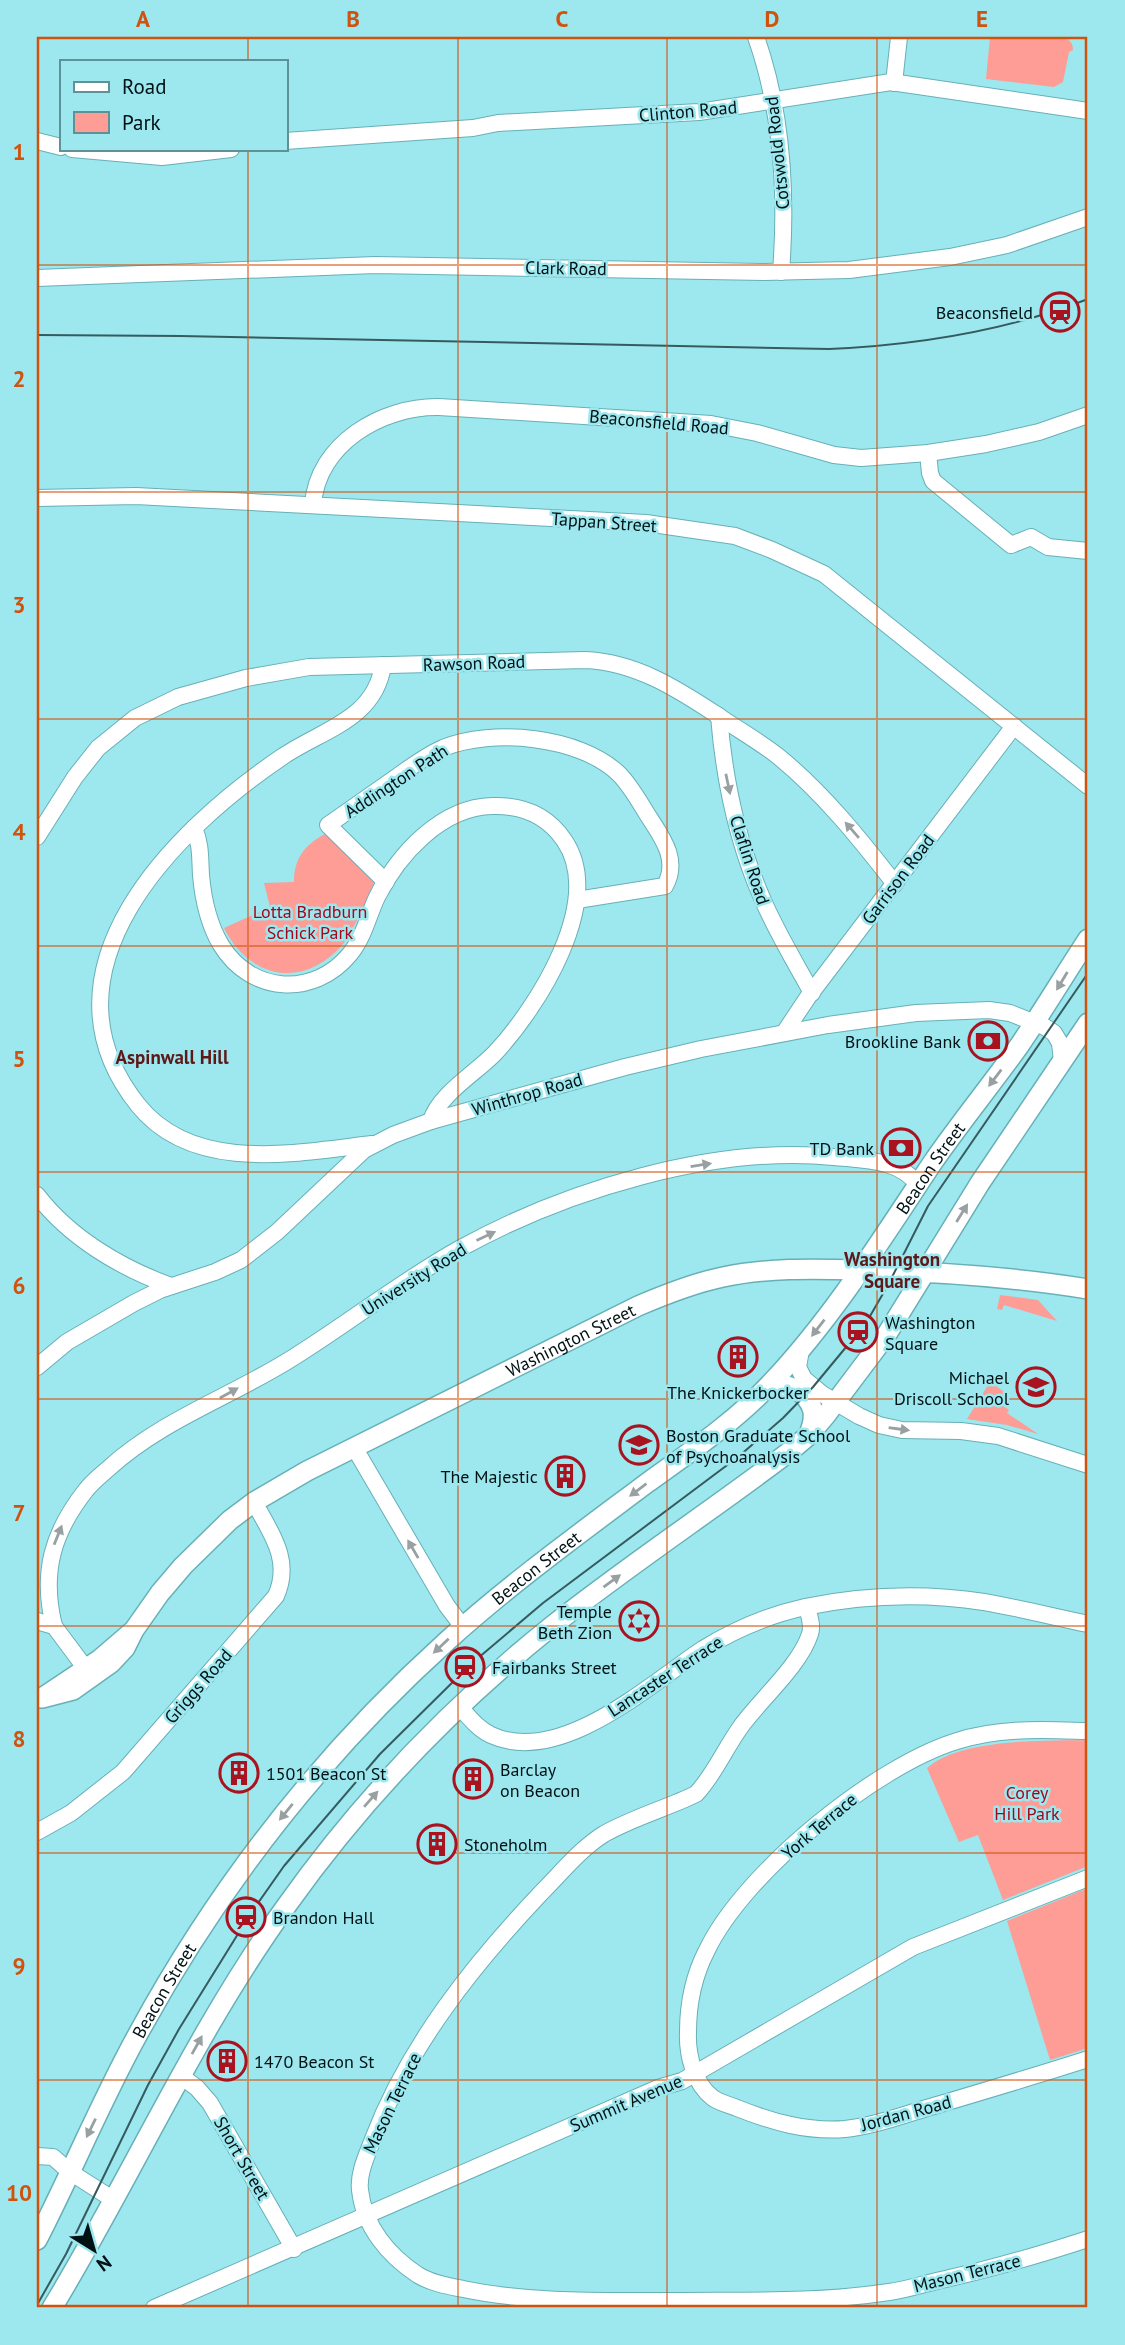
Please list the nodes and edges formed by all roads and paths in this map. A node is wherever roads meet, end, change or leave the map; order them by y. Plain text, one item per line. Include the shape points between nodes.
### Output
1 (756, 37) edge
2 (899, 37) edge
3 (894, 83) junction
4 (772, 102) junction
5 (1088, 111) edge
6 (37, 141) edge
7 (287, 141) edge
8 (60, 147) edge
9 (85, 150) edge
10 (221, 150) edge
11 (1088, 217) edge
12 (781, 272) junction
13 (37, 278) edge
14 (1088, 415) edge
15 (928, 453) junction
16 (37, 498) edge
17 (313, 505) junction
18 (1088, 551) edge
19 (383, 665) junction
20 (719, 716) junction
21 (1014, 726) junction
22 (1088, 786) edge
23 (194, 828) junction
24 (37, 837) edge
25 (386, 882) junction
26 (895, 884) junction
27 (577, 901) junction
28 (1088, 939) edge
29 (812, 993) junction
30 (1035, 1023) junction
31 (1088, 1023) edge
32 (784, 1033) junction
33 (1062, 1061) junction
34 (431, 1121) junction
35 (374, 1144) junction
36 (918, 1185) junction
37 (37, 1195) edge
38 (859, 1270) junction
39 (926, 1272) junction
40 (171, 1286) junction
41 (1088, 1289) edge
42 (801, 1350) junction
43 (37, 1367) edge
44 (768, 1387) junction
45 (836, 1403) junction
46 (809, 1435) junction
47 (354, 1447) junction
48 (1088, 1465) edge
49 (254, 1502) junction
50 (807, 1607) junction
51 (37, 1620) edge
52 (1088, 1623) edge
53 (54, 1626) junction
54 (463, 1627) junction
55 (134, 1630) junction
56 (86, 1669) junction
57 (39, 1699) edge
58 (460, 1707) junction
59 (1088, 1731) edge
60 (37, 1832) edge
61 (1088, 1878) edge
62 (1088, 2059) edge
63 (695, 2073) junction
64 (181, 2076) junction
65 (37, 2156) edge
66 (37, 2165) edge
67 (69, 2172) junction
68 (114, 2200) junction
69 (366, 2217) junction
70 (1088, 2239) edge
71 (37, 2240) edge
72 (294, 2249) junction
73 (52, 2308) edge
74 (154, 2308) edge

1 - 4 street, Cotswold Road
2 - 3 street
3 - 4 street, Clinton Road
3 - 5 street, Clinton Road
4 - 7 street, Clinton Road via 686,113
4 - 12 street, Cotswold Road via 785,198
6 - 8 street
9 - 10 street via 163,156
11 - 12 street, Clark Road via 1007,245 950,257 849,271
12 - 13 street, Clark Road via 374,265
14 - 15 street, Beaconsfield Road via 1023,436
15 - 17 street, Beaconsfield Road via 852,457 681,420 424,407 386,416 350,437 322,471
15 - 18 street via 933,481 1011,545 1031,537 1048,547
16 - 17 street, Tappan Street via 136,496
17 - 21 street, Tappan Street via 646,523 749,541 837,583
19 - 20 street, Rawson Road via 599,661 653,677
19 - 23 street via 373,694 360,712 281,757
19 - 24 street, Rawson Road via 293,669 211,686 156,706 98,748
26 -> 20 street, Rawson Road via 846,823 788,765
20 -> 29 street, Claflin Road via 727,778 750,868 771,919
21 - 22 street, Tappan Street
21 - 26 street, Garrison Road
23 - 25 street via 205,901 223,949 241,968 272,984 312,981 342,962 360,939
23 - 35 street via 144,888 115,934 105,960 100,1012 108,1052 121,1082 160,1127 210,1149 266,1154
25 - 27 street via 408,851 444,821 480,807 509,806 540,816 564,839 575,865
25 - 27 street, Addington Path via 328,825 440,749 471,739 523,737 574,749 620,775 670,853 666,886
26 - 29 street, Garrison Road
27 - 34 street via 565,940 533,1002 492,1056 442,1101
28 -> 30 main road, Beacon Street
29 - 32 street, Garrison Road
30 - 32 street, Winthrop Road via 1000,1010 972,1010 882,1017
30 - 33 street, Winthrop Road via 1056,1036
30 -> 36 main road, Beacon Street
31 - 33 main road
32 - 34 street, Winthrop Road via 625,1067
39 -> 33 main road
34 - 35 street, Winthrop Road
35 - 40 street, Winthrop Road via 260,1247 229,1266
36 - 38 main road, Beacon Street
53 -> 36 street, University Road via 48,1575 56,1537 88,1488 138,1445 294,1357 462,1248 537,1212 621,1181 709,1163 763,1156 822,1156 891,1166 907,1172
37 - 40 street via 87,1242
38 - 39 main road, Washington Street
38 -> 42 main road, Beacon Street
38 - 47 main road, Washington Street via 757,1272 672,1292
39 - 41 main road, Washington Street
39 - 45 main road via 887,1335
40 - 43 street, Winthrop Road via 100,1322
42 - 44 main road, Beacon Street
42 - 45 street via 798,1367 804,1379
44 - 46 main road via 790,1385 807,1401 813,1413
44 -> 54 main road, Beacon Street
45 - 46 main road
45 -> 48 street via 885,1427 998,1436
58 -> 46 main road via 552,1626
47 - 49 main road, Washington Street
54 -> 47 street
49 - 55 main road, Washington Street via 203,1544
49 - 60 street, Griggs Road via 276,1543 283,1571 276,1596 123,1772 71,1813
50 - 52 street, Lancaster Terrace via 853,1599 925,1597 988,1603
50 - 58 street, Lancaster Terrace via 733,1633 611,1713 549,1739 528,1742 498,1737 479,1727
50 - 69 street, Mason Terrace via 812,1629 804,1650 739,1728 707,1782 696,1794 605,1834 582,1852 499,1938 455,1994 427,2034 380,2121 359,2188
51 - 53 street
53 - 56 street
54 -> 67 main road, Beacon Street via 352,1735 236,1877 152,2008
55 - 56 main road, Washington Street
55 - 57 main road, Washington Street via 121,1654 92,1678 68,1692
56 - 57 main road, Washington Street
64 -> 58 main road via 234,1984 309,1875 378,1791
59 - 63 street, York Terrace via 1020,1730 955,1741 869,1784 830,1814 768,1869 707,1949 688,2012 687,2040
61 - 63 street, Summit Avenue via 913,1947
62 - 63 street, Jordan Road via 881,2123 845,2129 771,2122 714,2099
63 - 69 street, Summit Avenue
64 - 68 main road
64 - 72 street, Short Street via 210,2103
65 - 67 street via 53,2157
66 - 67 street
67 - 68 street
67 - 71 main road, Beacon Street
68 - 73 main road
69 - 70 street, Mason Terrace via 384,2247 421,2277 486,2293 590,2302 824,2299 890,2292 1010,2264
69 - 72 street, Summit Avenue
72 - 74 street, Summit Avenue

